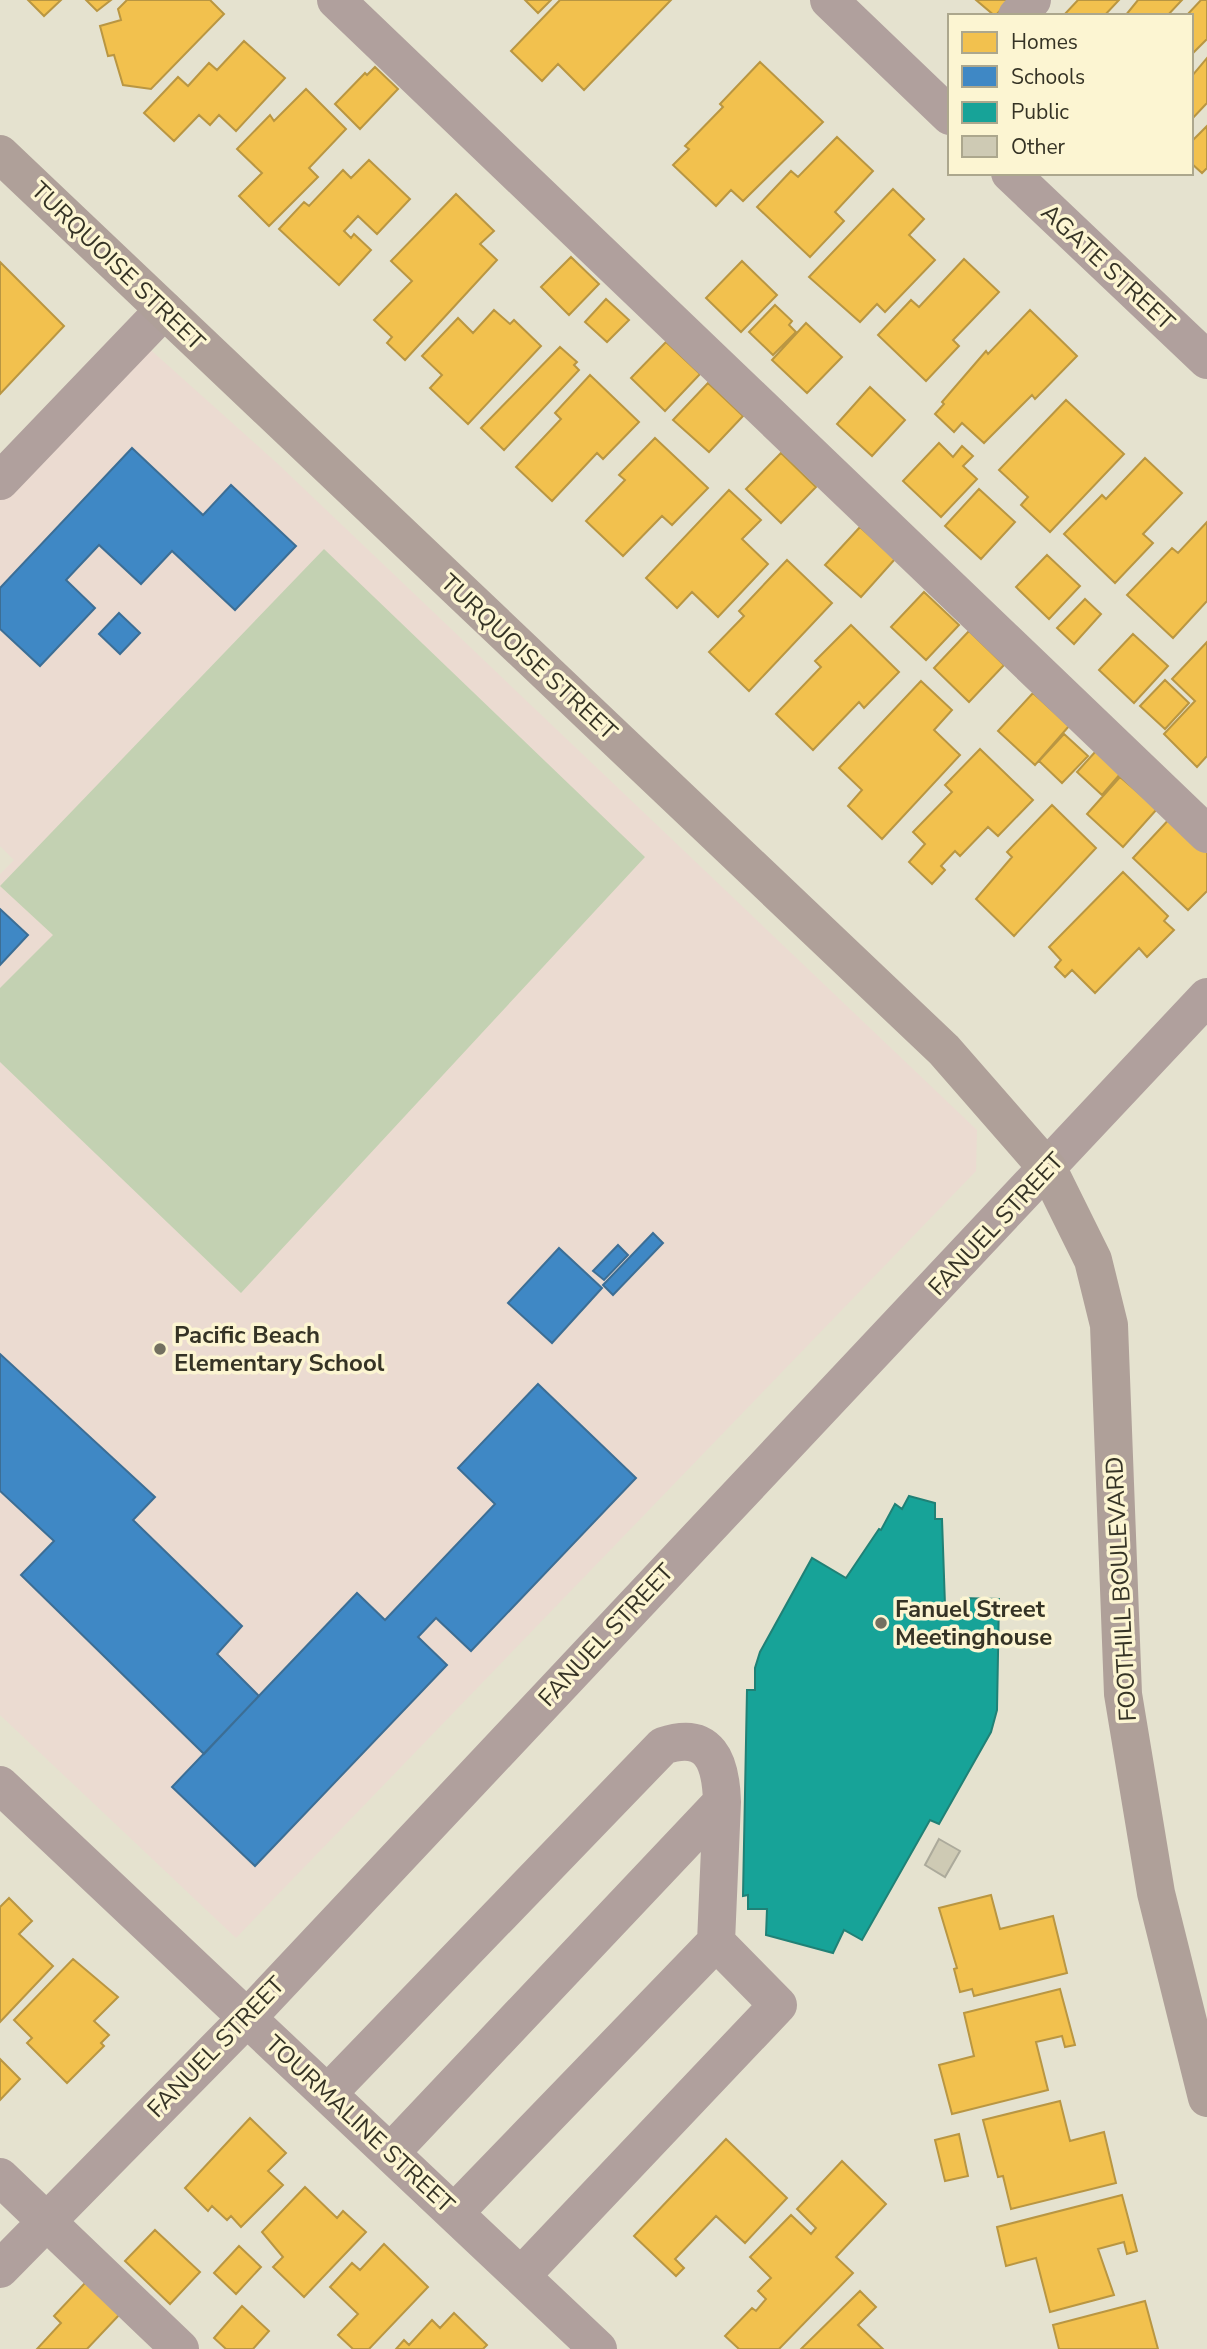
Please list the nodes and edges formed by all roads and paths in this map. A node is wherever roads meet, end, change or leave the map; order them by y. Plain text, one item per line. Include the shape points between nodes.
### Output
1 (336, 0) edge
2 (829, 0) edge
3 (1032, 0) edge
4 (1019, 14) edge
5 (946, 104) edge
6 (0, 154) edge
7 (1012, 175) edge
8 (164, 310) junction
9 (1207, 360) edge
10 (0, 481) edge
11 (1207, 834) edge
12 (1207, 997) edge
13 (1048, 1169) junction
14 (0, 1785) edge
15 (722, 1802) junction
16 (716, 1942) junction
17 (247, 2018) junction
18 (328, 2093) junction
19 (1207, 2098) edge
20 (391, 2152) junction
21 (0, 2177) edge
22 (454, 2213) junction
23 (46, 2221) junction
24 (0, 2269) edge
25 (521, 2276) junction
26 (180, 2349) edge
27 (598, 2349) edge

1 - 11 street
2 - 5 street
3 - 4 street
6 - 8 main road, TURQUOISE STREET
7 - 9 street, AGATE STREET
8 - 10 street
8 - 13 main road, TURQUOISE STREET via 944,1050
12 - 13 street, FANUEL STREET
13 - 17 street, FANUEL STREET
13 - 19 main road, FOOTHILL BOULEVARD via 1093,1261 1109,1325 1123,1694 1156,1893
14 - 17 street, TOURMALINE STREET
15 - 16 street
15 - 18 street via 716,1759 701,1745 679,1741 663,1746
15 - 20 street
16 - 22 street
16 - 25 street via 778,2005
17 - 18 street, TOURMALINE STREET
17 - 23 street, FANUEL STREET
18 - 20 street, TOURMALINE STREET
20 - 22 street, TOURMALINE STREET
21 - 23 street
22 - 25 street, TOURMALINE STREET
23 - 24 street, FANUEL STREET
23 - 26 street
25 - 27 street, TOURMALINE STREET

